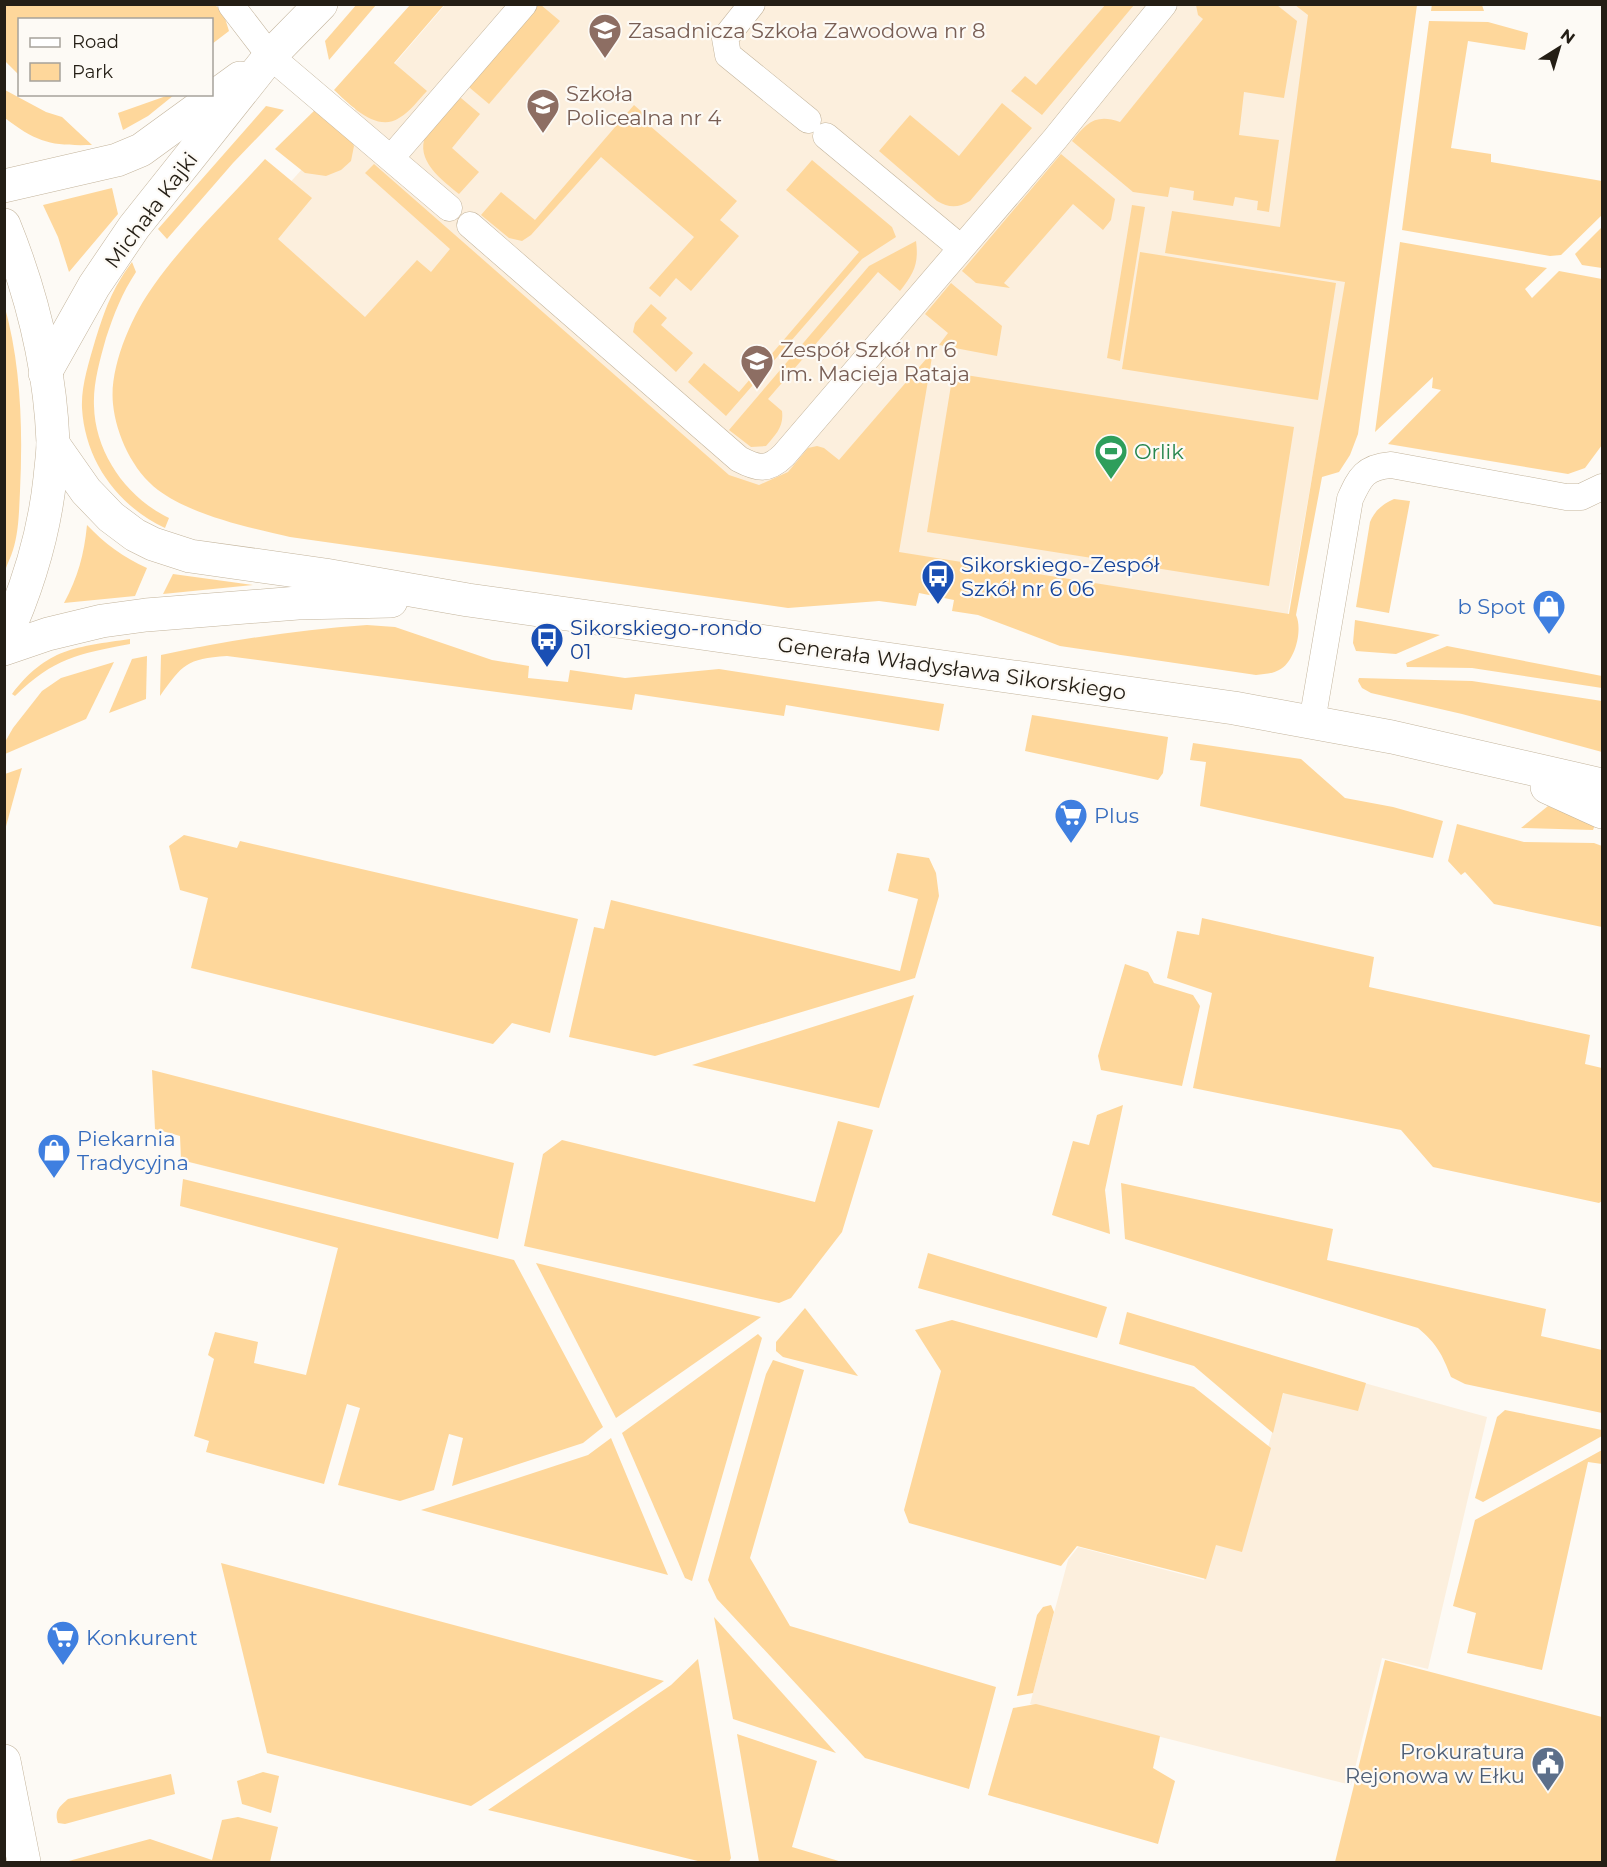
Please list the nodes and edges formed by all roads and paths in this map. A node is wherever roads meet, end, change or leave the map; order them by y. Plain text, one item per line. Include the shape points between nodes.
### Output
1 (321, 4) edge
2 (524, 4) edge
3 (753, 4) edge
4 (1164, 4) edge
5 (231, 5) edge
6 (270, 56) junction
7 (391, 158) junction
8 (4, 186) edge
9 (449, 208) dead end
10 (4, 225) edge
11 (470, 225) dead end
12 (961, 248) junction
13 (45, 373) junction
14 (53, 444) junction
15 (1602, 487) edge
16 (468, 600) junction
17 (4, 640) edge
18 (4, 649) edge
19 (1312, 722) junction
20 (1435, 747) junction
21 (1602, 785) edge
22 (1602, 812) edge
23 (4, 1761) edge
24 (24, 1863) edge

1 - 6 street, Michała Kajki
2 - 7 lane
3 - 12 lane via 725,38 729,55
4 - 12 lane
5 - 6 lane
6 - 7 lane
6 - 8 street, Michała Kajki via 141,150 117,160
6 - 13 street, Michała Kajki via 134,227 94,285
7 - 9 lane
10 - 13 street via 27,290
11 - 12 lane via 739,459 755,467 767,467 784,455
13 - 14 street
14 - 16 street, Generała Władysława Sikorskiego via 86,492 111,517 135,535 170,550
14 - 17 street via 40,546 23,600
15 - 19 lane via 1581,497 1566,497 1391,465 1369,470 1355,487 1345,517
16 - 18 street, Generała Władysława Sikorskiego via 298,603 146,615 102,621
16 - 19 street, Generała Władysława Sikorskiego
19 - 20 street, Generała Władysława Sikorskiego
20 - 21 street, Generała Władysława Sikorskiego
20 - 22 street, Generała Władysława Sikorskiego via 1529,779
23 - 24 street

